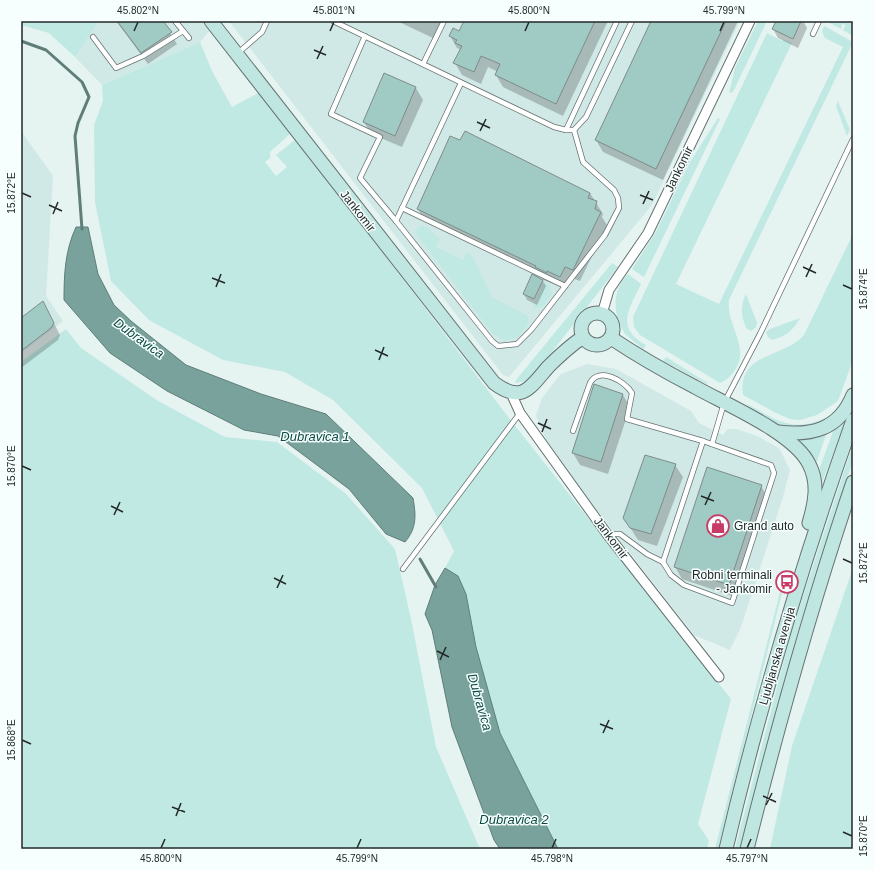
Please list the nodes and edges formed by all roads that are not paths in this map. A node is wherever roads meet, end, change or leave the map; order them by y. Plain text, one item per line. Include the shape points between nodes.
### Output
1 (175, 21) edge
2 (211, 21) edge
3 (267, 21) edge
4 (334, 21) edge
5 (444, 21) edge
6 (616, 21) edge
7 (632, 21) edge
8 (750, 21) edge
9 (819, 21) edge
10 (183, 31) junction
11 (813, 34) dead end
12 (365, 36) junction
13 (92, 37) dead end
14 (189, 38) dead end
15 (236, 54) junction
16 (423, 64) junction
17 (461, 83) junction
18 (566, 130) junction
19 (574, 130) junction
20 (853, 139) edge
21 (402, 208) junction
22 (396, 221) junction
23 (566, 286) junction
24 (602, 314) junction
25 (583, 337) junction
26 (611, 338) junction
27 (511, 393) junction
28 (853, 395) edge
29 (724, 403) junction
30 (520, 413) junction
31 (853, 420) edge
32 (573, 431) dead end
33 (776, 432) junction
34 (703, 441) junction
35 (712, 444) junction
36 (853, 482) edge
37 (607, 534) junction
38 (663, 562) junction
39 (403, 570) dead end
40 (800, 580) junction
41 (719, 677) dead end
42 (726, 849) edge
43 (747, 849) edge

1 - 10 lane
2 - 15 main road, Jankomir
3 - 15 lane via 262,32
4 - 12 lane
5 - 16 lane
6 - 18 lane
7 - 19 lane via 586,117
8 - 24 street, Jankomir via 648,233 609,290
9 - 11 lane
10 - 13 lane via 143,56 116,68
10 - 14 lane
12 - 16 lane
12 - 22 lane via 331,114 380,136 360,178
15 - 27 main road, Jankomir via 488,378
16 - 17 lane
17 - 18 lane via 554,128
17 - 21 lane
18 - 19 lane
19 - 23 lane via 583,162 614,190 618,198 618,208 605,234
20 - 29 lane via 760,334
21 - 22 lane
21 - 23 lane
22 - 23 lane via 498,346 518,344
24 - 25 main road via 593,314 584,319 581,330
24 - 26 main road via 612,322
25 - 26 main road via 594,345 604,344
25 - 27 main road via 560,355 530,388 518,394
26 - 29 main road via 643,359
27 - 30 street, Jankomir
28 - 33 main road via 845,411 832,424 802,433
29 - 33 main road
29 - 35 lane
30 - 37 street, Jankomir
30 - 39 lane
31 - 40 main road, Ljubljanska avenija
32 - 34 lane via 590,383 593,378 600,375 628,386 632,393 627,419
33 - 40 main road via 804,454 814,476 815,499 804,540
34 - 35 lane
34 - 38 lane
35 - 38 lane via 771,465 774,473 732,603 684,585 671,575
36 - 43 main road, Ljubljanska avenija via 810,615
37 - 38 lane via 620,534 647,554
37 - 41 street, Jankomir
40 - 42 main road, Ljubljanska avenija via 767,689

